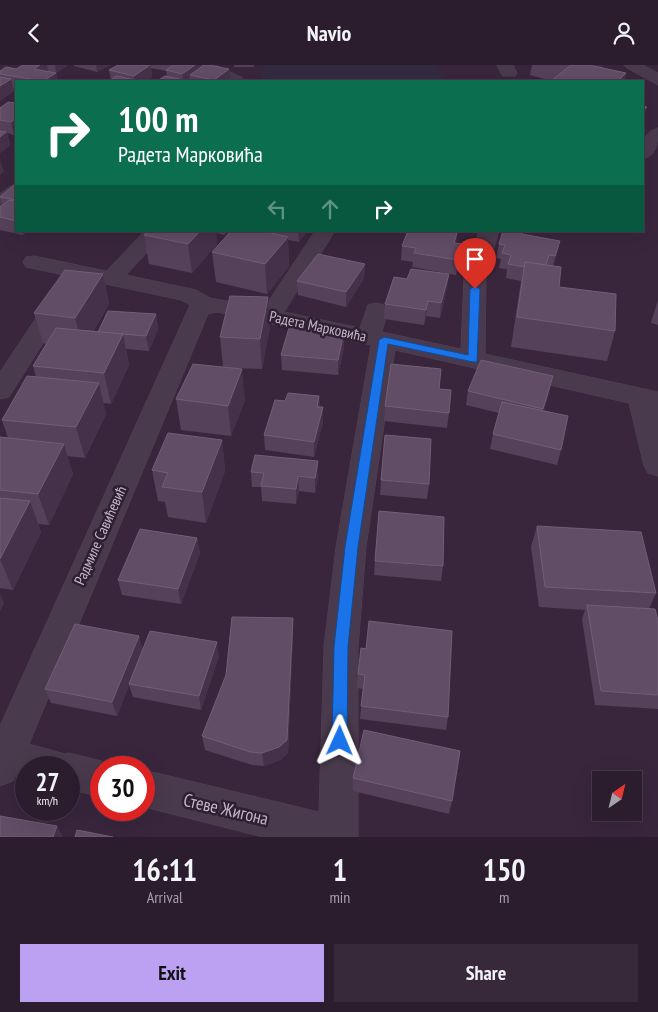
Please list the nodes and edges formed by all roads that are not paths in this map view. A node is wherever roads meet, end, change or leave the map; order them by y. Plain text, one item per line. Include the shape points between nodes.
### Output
1 (203, 65) edge
2 (632, 65) edge
3 (235, 80) edge
4 (658, 80) edge
5 (658, 133) edge
6 (644, 151) edge
7 (15, 192) edge
8 (0, 203) edge
9 (156, 232) edge
10 (324, 232) edge
11 (489, 232) edge
12 (34, 262) dead end
13 (77, 272) junction
14 (110, 279) junction
15 (206, 305) junction
16 (376, 310) dead end
17 (270, 316) junction
18 (376, 339) junction
19 (473, 359) junction
20 (0, 391) edge
21 (650, 399) edge
22 (658, 466) edge
23 (3, 762) edge
24 (155, 792) edge
25 (338, 836) edge

1 - 3 street
2 - 4 street
5 - 6 street
7 - 8 street
9 - 14 street
10 - 17 street via 300,255
11 - 19 street via 475,277
12 - 13 street, Радета Марковића
13 - 14 street, Радета Марковића
13 - 20 street
14 - 15 street, Радета Марковића via 188,295
15 - 17 street, Радета Марковића
15 - 23 street, Радмиле Савићевић via 198,310
16 - 18 street, Стеве Жигона
17 - 18 street, Радета Марковића
18 - 19 street, Радета Марковића
18 - 25 street, Стеве Жигона via 341,647
19 - 21 street, Радета Марковића
21 - 22 street
24 - 25 street, Стеве Жигона

